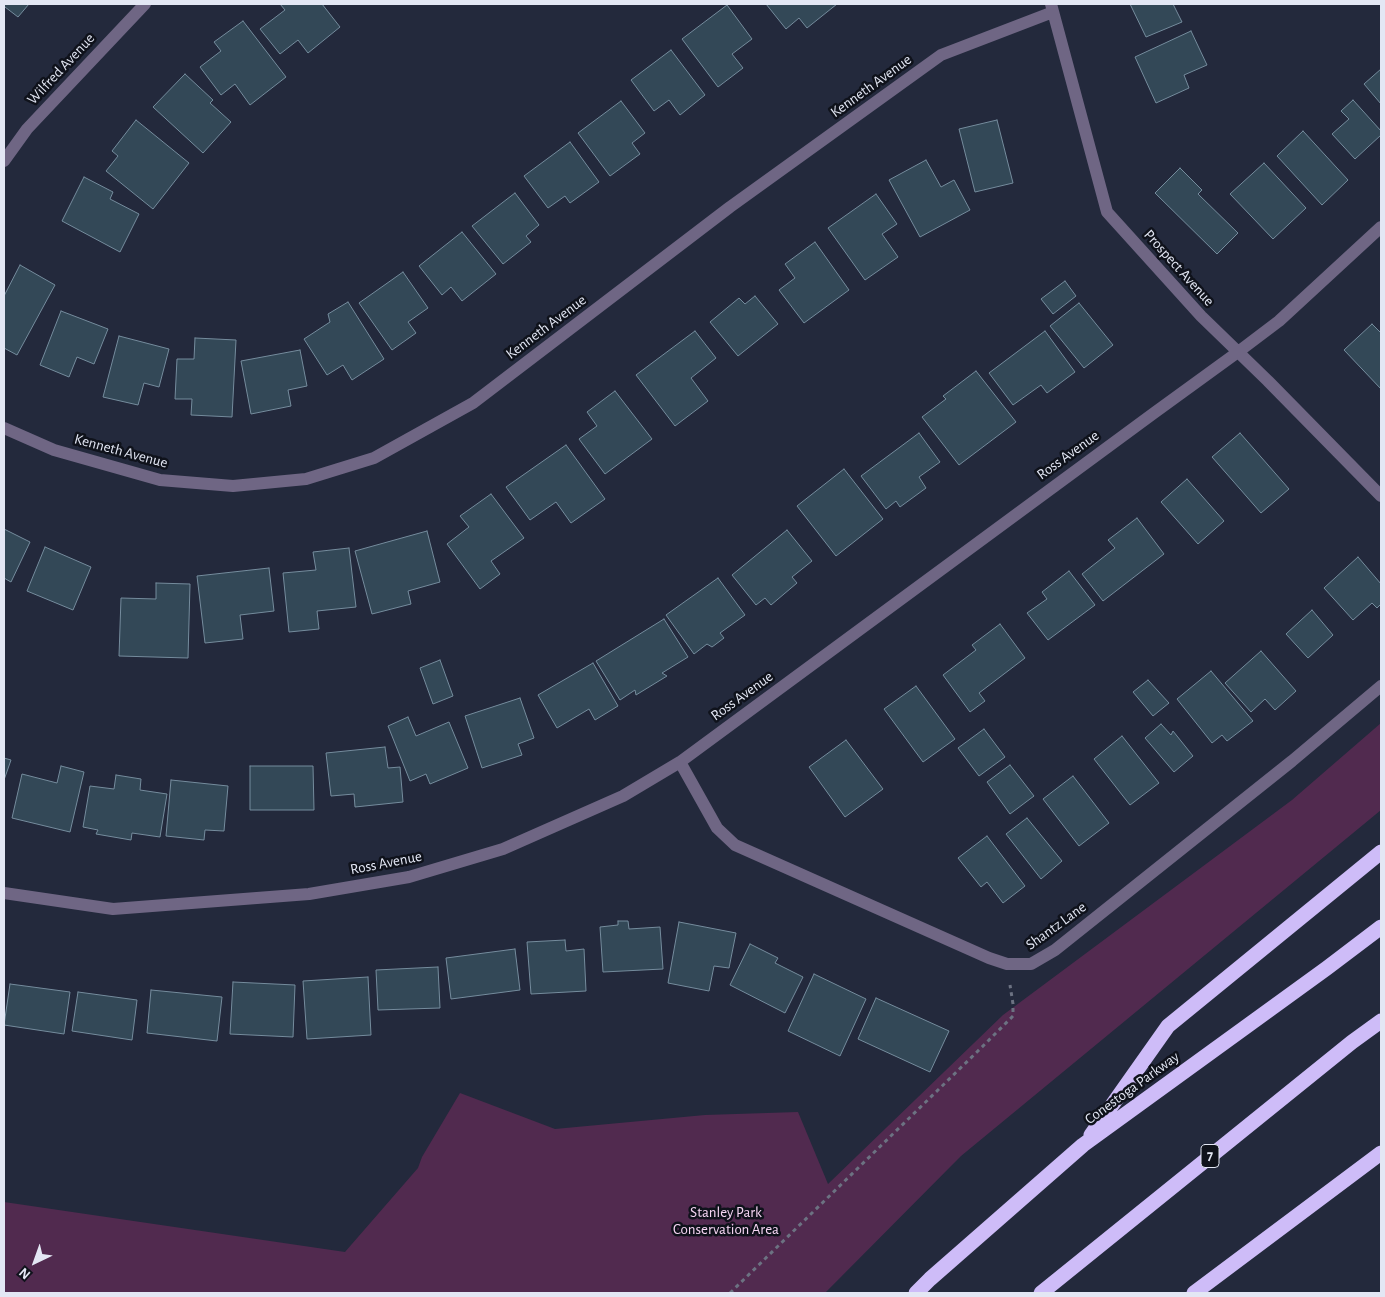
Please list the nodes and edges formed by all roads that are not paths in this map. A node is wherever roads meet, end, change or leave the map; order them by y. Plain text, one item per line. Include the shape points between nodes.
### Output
1 (145, 4) edge
2 (1052, 8) edge
3 (4, 161) edge
4 (1381, 227) edge
5 (1238, 352) junction
6 (4, 428) edge
7 (1381, 496) edge
8 (1381, 686) edge
9 (680, 762) junction
10 (1381, 852) edge
11 (4, 893) edge
12 (1381, 927) edge
13 (1381, 1021) edge
14 (1083, 1145) junction
15 (1381, 1153) edge
16 (916, 1293) edge
17 (1041, 1293) edge
18 (1194, 1293) edge

1 - 3 street, Wilfred Avenue via 27,129
2 - 5 street, Prospect Avenue via 1107,212
2 - 6 street, Kenneth Avenue via 941,55 730,207 473,403 374,458 306,480 234,486 160,480 54,450
4 - 5 street, Ross Avenue via 1279,321
5 - 7 street, Prospect Avenue
5 - 9 street, Ross Avenue
8 - 9 street, Shantz Lane via 1055,950 1031,964 1008,964 989,958 735,845 717,828
9 - 11 street, Ross Avenue via 623,796 503,849 409,877 309,894 114,909
10 - 14 highway via 1168,1026
12 - 14 highway, Conestoga Parkway
13 - 17 highway, 7
14 - 16 highway, Conestoga Parkway
15 - 18 highway

